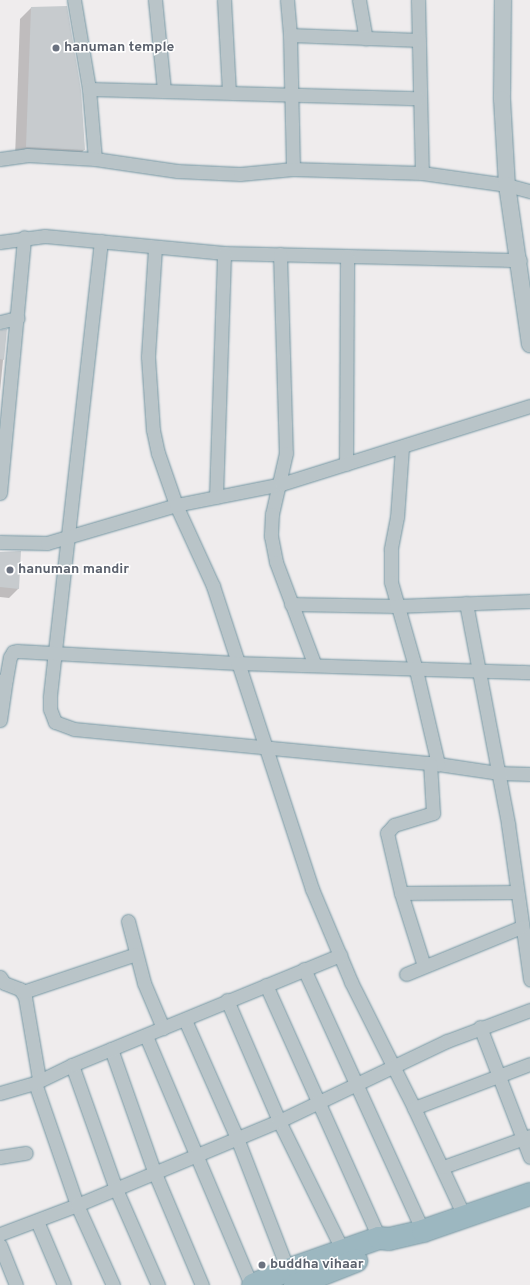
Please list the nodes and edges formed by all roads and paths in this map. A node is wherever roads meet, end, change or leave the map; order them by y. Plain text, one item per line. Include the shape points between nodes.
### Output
1 (74, 0) edge
2 (155, 0) edge
3 (224, 0) edge
4 (287, 0) edge
5 (359, 0) edge
6 (418, 0) edge
7 (503, 0) edge
8 (290, 35) junction
9 (366, 38) junction
10 (419, 40) junction
11 (89, 89) junction
12 (164, 90) junction
13 (229, 92) junction
14 (290, 95) junction
15 (419, 98) junction
16 (0, 159) edge
17 (94, 159) junction
18 (293, 169) junction
19 (422, 173) junction
20 (507, 185) junction
21 (530, 191) edge
22 (24, 237) junction
23 (101, 241) junction
24 (0, 242) edge
25 (155, 248) junction
26 (224, 253) junction
27 (280, 254) junction
28 (347, 256) junction
29 (520, 260) junction
30 (18, 318) junction
31 (0, 322) edge
32 (530, 344) edge
33 (4, 405) edge
34 (530, 406) edge
35 (402, 448) junction
36 (1, 463) edge
37 (346, 464) junction
38 (280, 484) junction
39 (0, 493) edge
40 (216, 497) junction
41 (176, 504) junction
42 (68, 538) junction
43 (0, 542) edge
44 (530, 601) edge
45 (466, 603) junction
46 (291, 604) junction
47 (396, 606) junction
48 (56, 652) junction
49 (237, 663) junction
50 (314, 663) junction
51 (416, 670) junction
52 (480, 671) junction
53 (530, 672) edge
54 (3, 680) edge
55 (0, 720) edge
56 (266, 747) junction
57 (434, 763) junction
58 (499, 773) junction
59 (530, 774) edge
60 (517, 892) junction
61 (401, 893) junction
62 (128, 921) dead end
63 (521, 927) junction
64 (136, 954) junction
65 (340, 955) junction
66 (424, 966) junction
67 (304, 969) junction
68 (406, 974) dead end
69 (0, 978) edge
70 (530, 979) edge
71 (266, 985) junction
72 (23, 992) junction
73 (227, 1000) junction
74 (530, 1010) edge
75 (185, 1020) junction
76 (480, 1027) junction
77 (163, 1028) junction
78 (146, 1036) junction
79 (111, 1049) junction
80 (72, 1064) junction
81 (530, 1064) edge
82 (393, 1066) junction
83 (500, 1076) junction
84 (37, 1081) junction
85 (357, 1086) junction
86 (0, 1093) edge
87 (317, 1103) junction
88 (414, 1108) junction
89 (279, 1120) junction
90 (526, 1137) edge
91 (237, 1138) junction
92 (26, 1153) dead end
93 (195, 1156) junction
94 (0, 1157) edge
95 (530, 1157) edge
96 (443, 1168) junction
97 (154, 1171) junction
98 (116, 1189) junction
99 (530, 1194) edge
100 (77, 1205) junction
101 (465, 1218) junction
102 (37, 1221) junction
103 (424, 1231) junction
104 (0, 1234) edge
105 (384, 1238) junction
106 (0, 1245) edge
107 (342, 1251) junction
108 (291, 1277) edge
109 (16, 1285) edge
110 (64, 1285) edge
111 (112, 1285) edge
112 (158, 1285) edge
113 (202, 1285) edge
114 (252, 1285) edge

1 - 11 street
2 - 12 street
3 - 13 street
4 - 8 street
5 - 9 street
6 - 10 street
7 - 20 street via 502,99
8 - 9 street
8 - 14 street
9 - 10 street
10 - 15 street
11 - 12 street
11 - 17 street
12 - 13 street
13 - 14 street
14 - 15 street
14 - 18 street
15 - 19 street
16 - 17 street via 27,155
17 - 18 street via 177,171 240,174
18 - 19 street
19 - 20 street
20 - 21 street
20 - 29 street
22 - 23 street via 45,236
22 - 24 street
22 - 30 street
23 - 25 street
23 - 42 street
25 - 26 street
25 - 41 street via 148,357 150,399 158,453
26 - 27 street
26 - 40 street
27 - 28 street
27 - 38 street via 286,453
28 - 29 street
28 - 37 street
29 - 32 street
30 - 31 street
30 - 33 street
33 - 36 street
34 - 35 street
35 - 37 street
35 - 47 street via 391,565
36 - 39 street
37 - 38 street
38 - 40 street
38 - 46 street via 272,514 271,536 276,562
40 - 41 street
41 - 42 street
41 - 49 street via 213,586
42 - 43 street via 47,543
42 - 48 street
44 - 45 street
45 - 47 street
45 - 52 street
46 - 47 street
46 - 50 street
47 - 51 street
48 - 49 street
48 - 54 street via 12,652
48 - 56 street via 50,708 55,722 63,726
49 - 50 street
49 - 56 street
50 - 51 street
51 - 52 street
51 - 57 street
52 - 53 street
52 - 58 street
54 - 55 street
56 - 57 street
56 - 65 street via 312,890
57 - 58 street
57 - 61 street via 433,813 394,825 387,833
58 - 59 street
58 - 60 street
60 - 61 street
60 - 63 street
61 - 66 street
62 - 64 street
63 - 66 street
63 - 70 street
64 - 72 street
64 - 77 street
65 - 67 street
65 - 82 street
66 - 68 street
67 - 71 street
67 - 85 street
69 - 72 street via 4,984
71 - 73 street
71 - 87 street
72 - 84 street
73 - 75 street
73 - 89 street
74 - 76 street
75 - 77 street
75 - 91 street
76 - 82 street
76 - 83 street
77 - 78 street
78 - 79 street
78 - 93 street
79 - 80 street
79 - 97 street
80 - 84 street
80 - 98 street
81 - 83 street
82 - 85 street
82 - 88 street
83 - 88 street
83 - 90 street
84 - 86 street
84 - 100 street
85 - 87 street
85 - 103 street
87 - 89 street
87 - 105 street
88 - 96 street
89 - 91 street
89 - 107 street
90 - 95 street
90 - 96 street
91 - 93 street
91 - 108 street
92 - 94 street
93 - 97 street
93 - 114 street
96 - 101 street
97 - 98 street
97 - 113 street
98 - 100 street
98 - 112 street
99 - 101 highway
100 - 102 street
100 - 111 street
101 - 103 highway
102 - 104 street
102 - 110 street
103 - 105 highway
105 - 107 highway
105 - 108 highway via 377,1253
106 - 109 street
107 - 108 highway
108 - 114 highway

